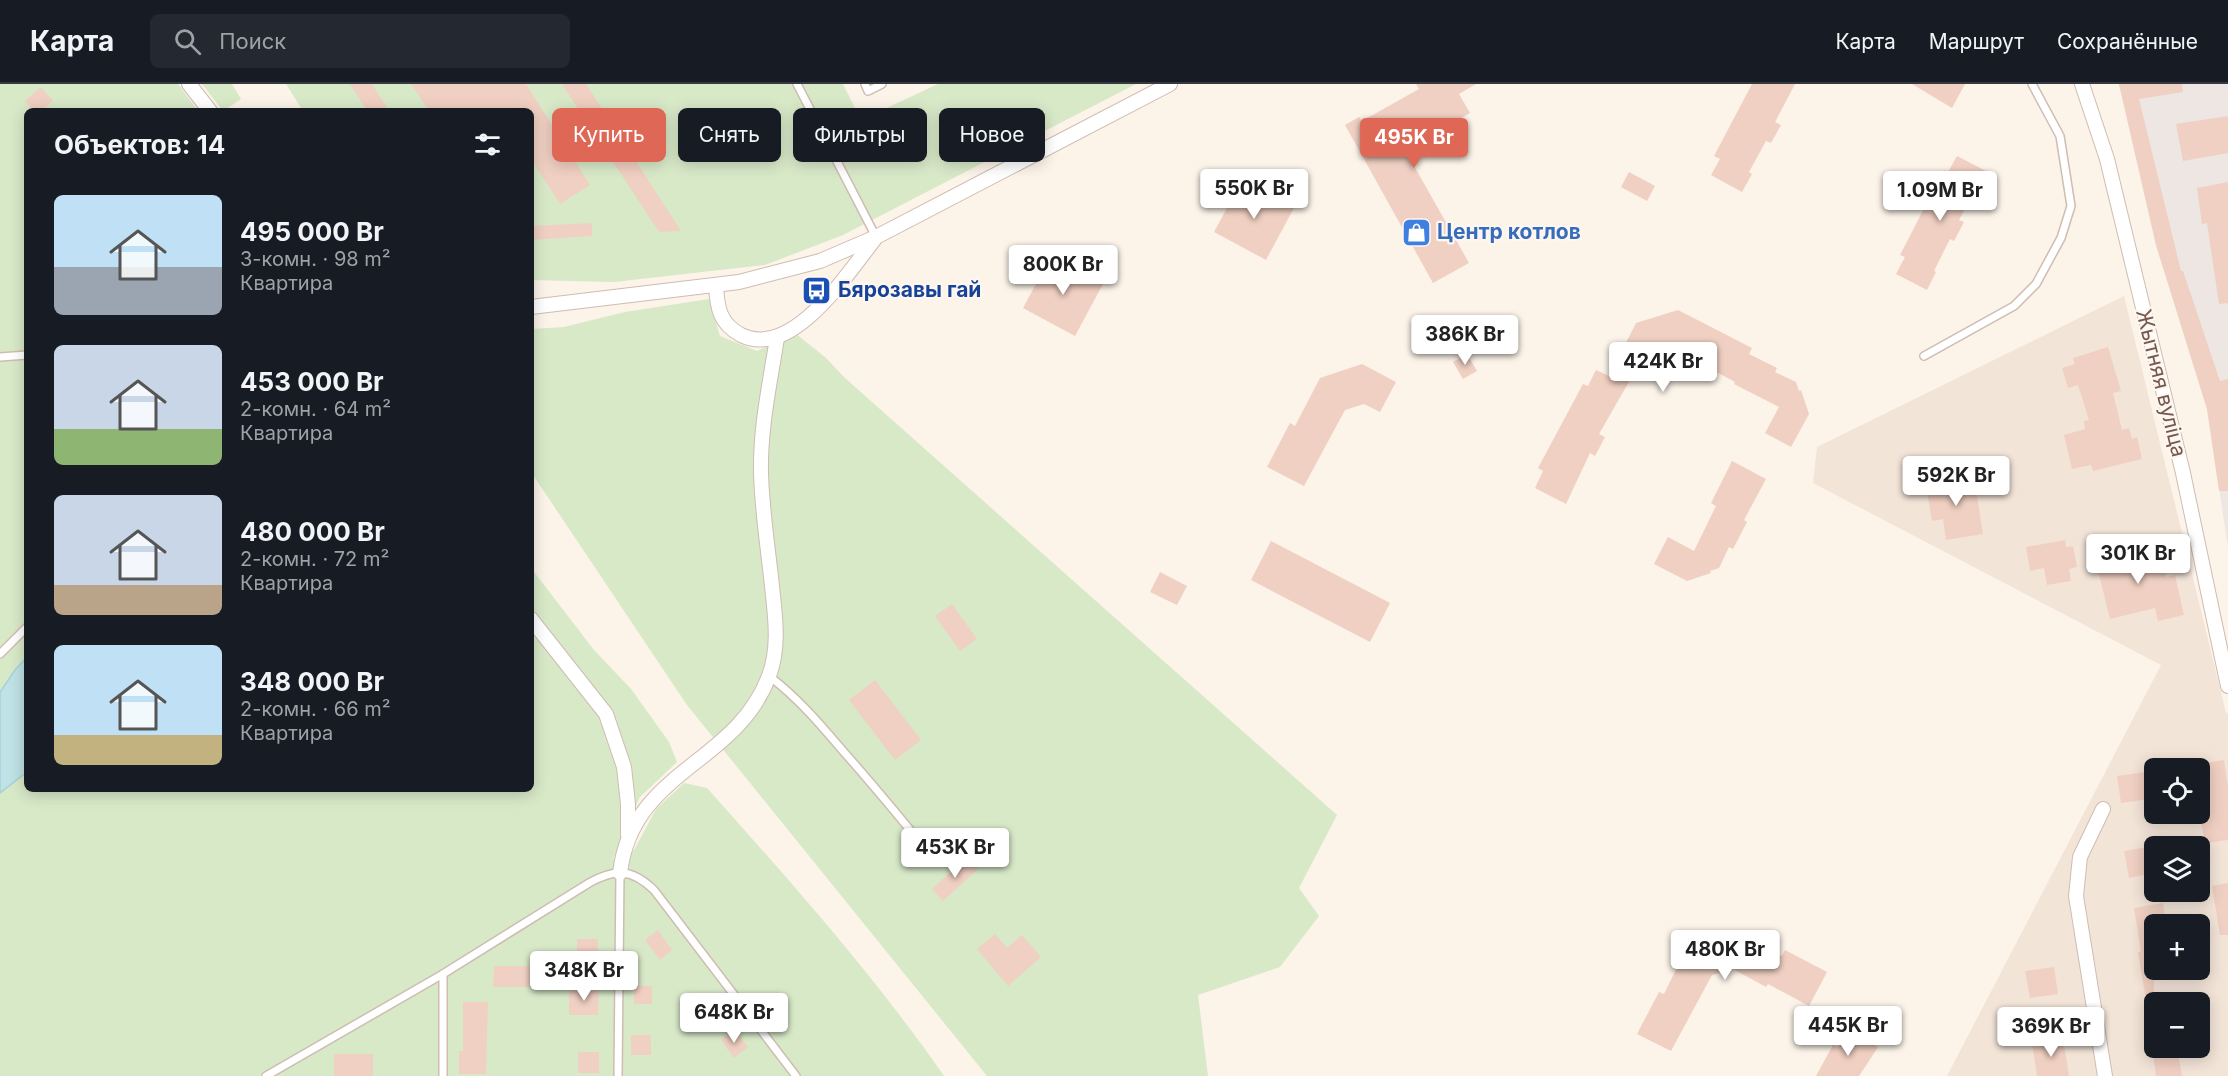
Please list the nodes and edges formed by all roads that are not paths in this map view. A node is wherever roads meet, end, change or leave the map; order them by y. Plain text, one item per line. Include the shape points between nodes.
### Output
1 (189, 84) edge
2 (797, 84) edge
3 (865, 84) edge
4 (882, 84) edge
5 (1170, 84) edge
6 (2032, 84) edge
7 (2082, 84) edge
8 (208, 108) edge
9 (876, 237) junction
10 (716, 285) junction
11 (534, 307) edge
12 (777, 338) junction
13 (24, 355) edge
14 (1924, 356) dead end
15 (0, 357) edge
16 (534, 623) edge
17 (24, 630) edge
18 (0, 654) edge
19 (769, 676) junction
20 (2228, 686) edge
21 (2103, 809) dead end
22 (628, 837) junction
23 (932, 857) dead end
24 (620, 873) junction
25 (442, 974) junction
26 (788, 1065) junction
27 (274, 1073) edge
28 (266, 1076) edge
29 (443, 1076) edge
30 (618, 1076) edge
31 (788, 1076) edge
32 (796, 1076) edge
33 (2104, 1076) edge

1 - 8 street
2 - 9 lane
3 - 4 lane via 868,91
5 - 9 street
6 - 14 lane via 2060,136 2071,206 2061,238 2036,284 2014,306
7 - 20 street, Жытняя вуліца via 2110,171 2183,473
9 - 10 street via 797,268
9 - 12 street via 819,307
10 - 11 street
10 - 12 street via 720,314 729,327 754,339
12 - 19 street via 761,446 777,641
13 - 15 lane
16 - 22 street via 606,714 624,767
17 - 18 lane
19 - 22 street via 743,721 657,794 638,816
19 - 23 lane via 811,714
21 - 33 street via 2080,857 2076,896
22 - 24 street
24 - 25 lane via 589,883
24 - 26 lane via 636,875 654,890
24 - 30 lane
25 - 27 lane
25 - 29 lane
26 - 31 lane
26 - 32 lane
27 - 28 lane

